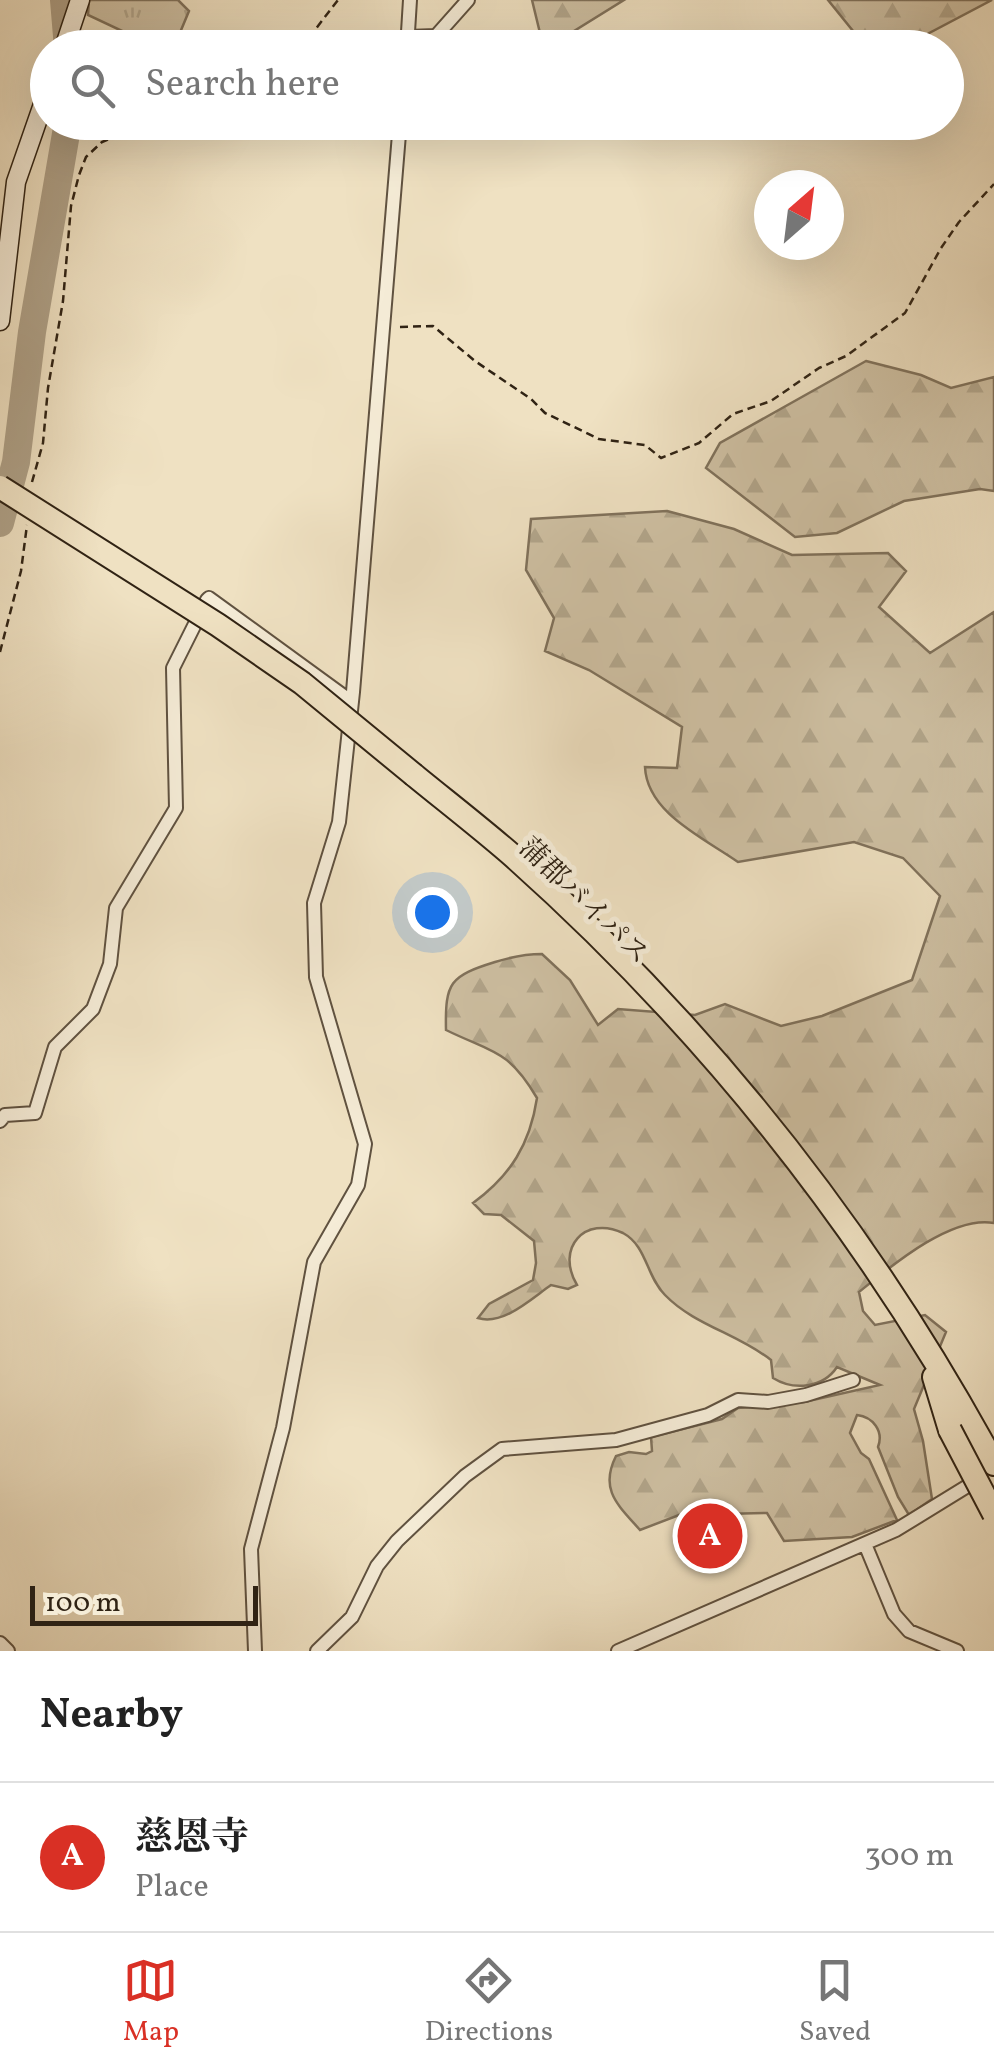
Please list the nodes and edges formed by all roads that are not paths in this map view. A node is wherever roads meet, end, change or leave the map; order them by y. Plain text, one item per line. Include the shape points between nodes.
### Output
1 (410, 0) edge
2 (468, 0) edge
3 (78, 5) edge
4 (70, 30) edge
5 (408, 30) edge
6 (441, 30) edge
7 (31, 140) edge
8 (399, 140) edge
9 (0, 320) edge
10 (0, 487) edge
11 (0, 500) edge
12 (352, 702) junction
13 (411, 779) junction
14 (0, 1121) edge
15 (853, 1380) dead end
16 (965, 1421) junction
17 (994, 1442) edge
18 (994, 1467) edge
19 (994, 1479) edge
20 (994, 1514) edge
21 (865, 1544) junction
22 (0, 1643) edge
23 (8, 1651) edge
24 (255, 1651) edge
25 (317, 1651) edge
26 (618, 1651) edge
27 (957, 1651) edge

1 - 5 street
2 - 6 street
3 - 4 street
7 - 9 street via 16,182
8 - 12 street
10 - 13 highway, 蒲郡バイパス, bridge via 302,684
11 - 13 highway, 蒲郡バイパス via 213,633
12 - 14 street via 206,600 173,668 176,808 116,908 110,964 93,1009 55,1047 35,1112
12 - 24 street via 339,822 314,903 316,977 365,1144 358,1186 314,1262 283,1428 251,1549
13 - 16 highway, 蒲郡バイパス via 591,944 694,1053 789,1166
13 - 16 highway, 蒲郡バイパス via 527,870 701,1043 866,1252 922,1337
15 - 25 street via 768,1402 738,1400 616,1440 502,1449 397,1541 352,1617
16 - 17 highway
16 - 18 highway
16 - 19 highway
16 - 20 highway, bridge
18 - 21 street
21 - 26 street
21 - 27 street via 894,1614 909,1632
22 - 23 street

